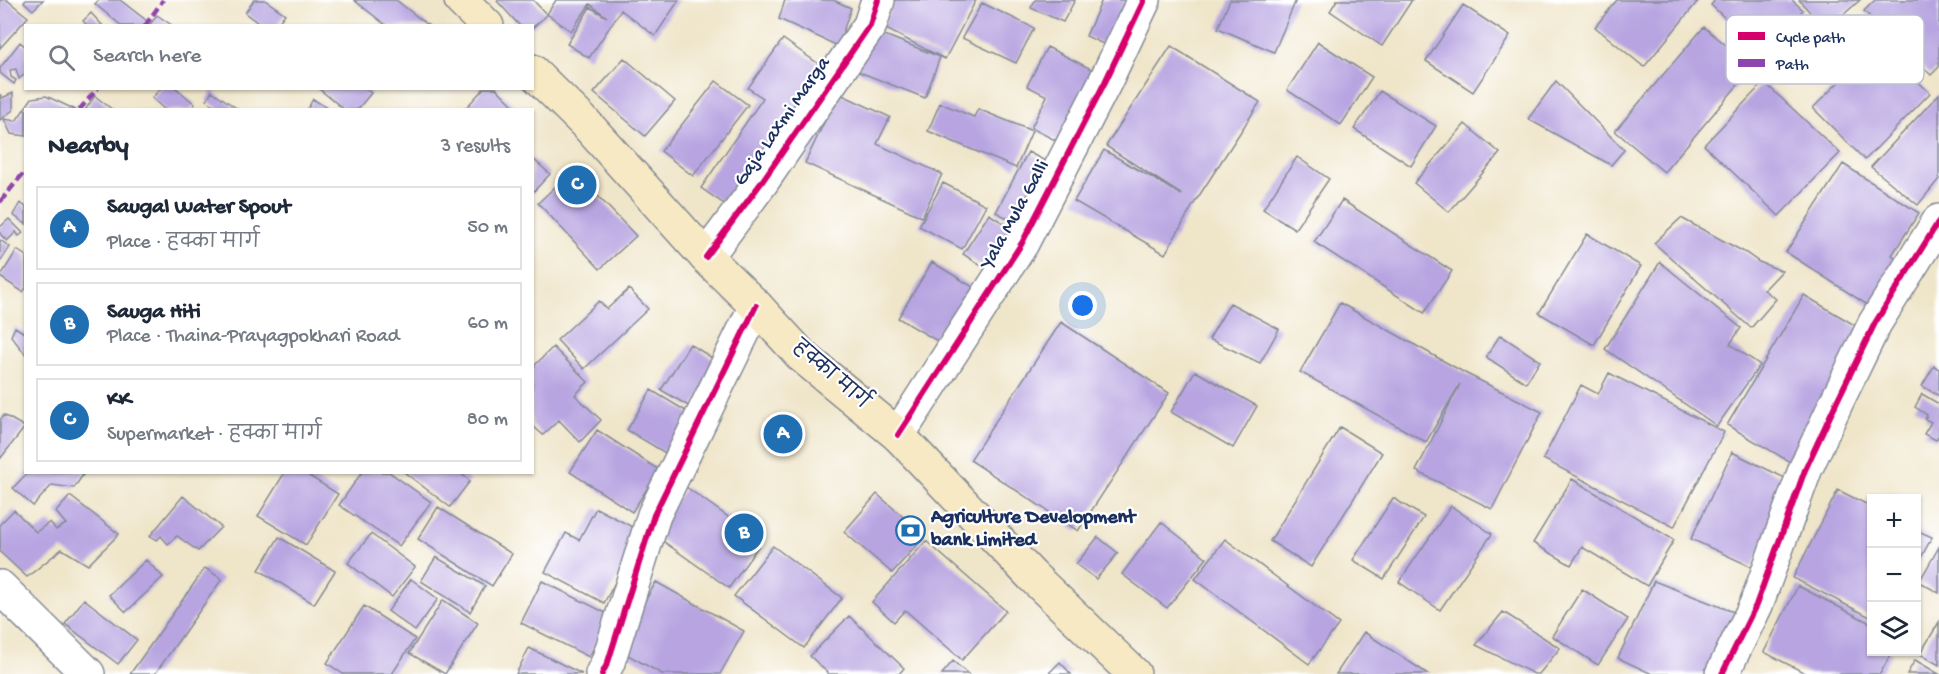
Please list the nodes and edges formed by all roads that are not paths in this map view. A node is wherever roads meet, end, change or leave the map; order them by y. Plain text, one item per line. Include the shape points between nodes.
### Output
1 (461, 0) edge
2 (878, 0) edge
3 (1144, 0) edge
4 (485, 24) edge
5 (534, 73) edge
6 (1939, 221) edge
7 (706, 257) junction
8 (756, 306) junction
9 (898, 435) junction
10 (0, 587) edge
11 (88, 674) edge
12 (602, 674) edge
13 (1134, 674) edge
14 (1722, 674) edge

1 - 4 main road
2 - 7 street, Gaja Laxmi Marga via 870,24
3 - 9 street, Yala Mula Galli via 1023,243
5 - 7 main road, हक्का मार्ग via 588,126
6 - 14 street via 1875,323 1837,401 1805,470 1756,605
7 - 8 main road, हक्का मार्ग
8 - 9 main road, हक्का मार्ग via 802,356
8 - 12 street via 654,515
9 - 13 main road, हक्का मार्ग via 1032,576
10 - 11 street

